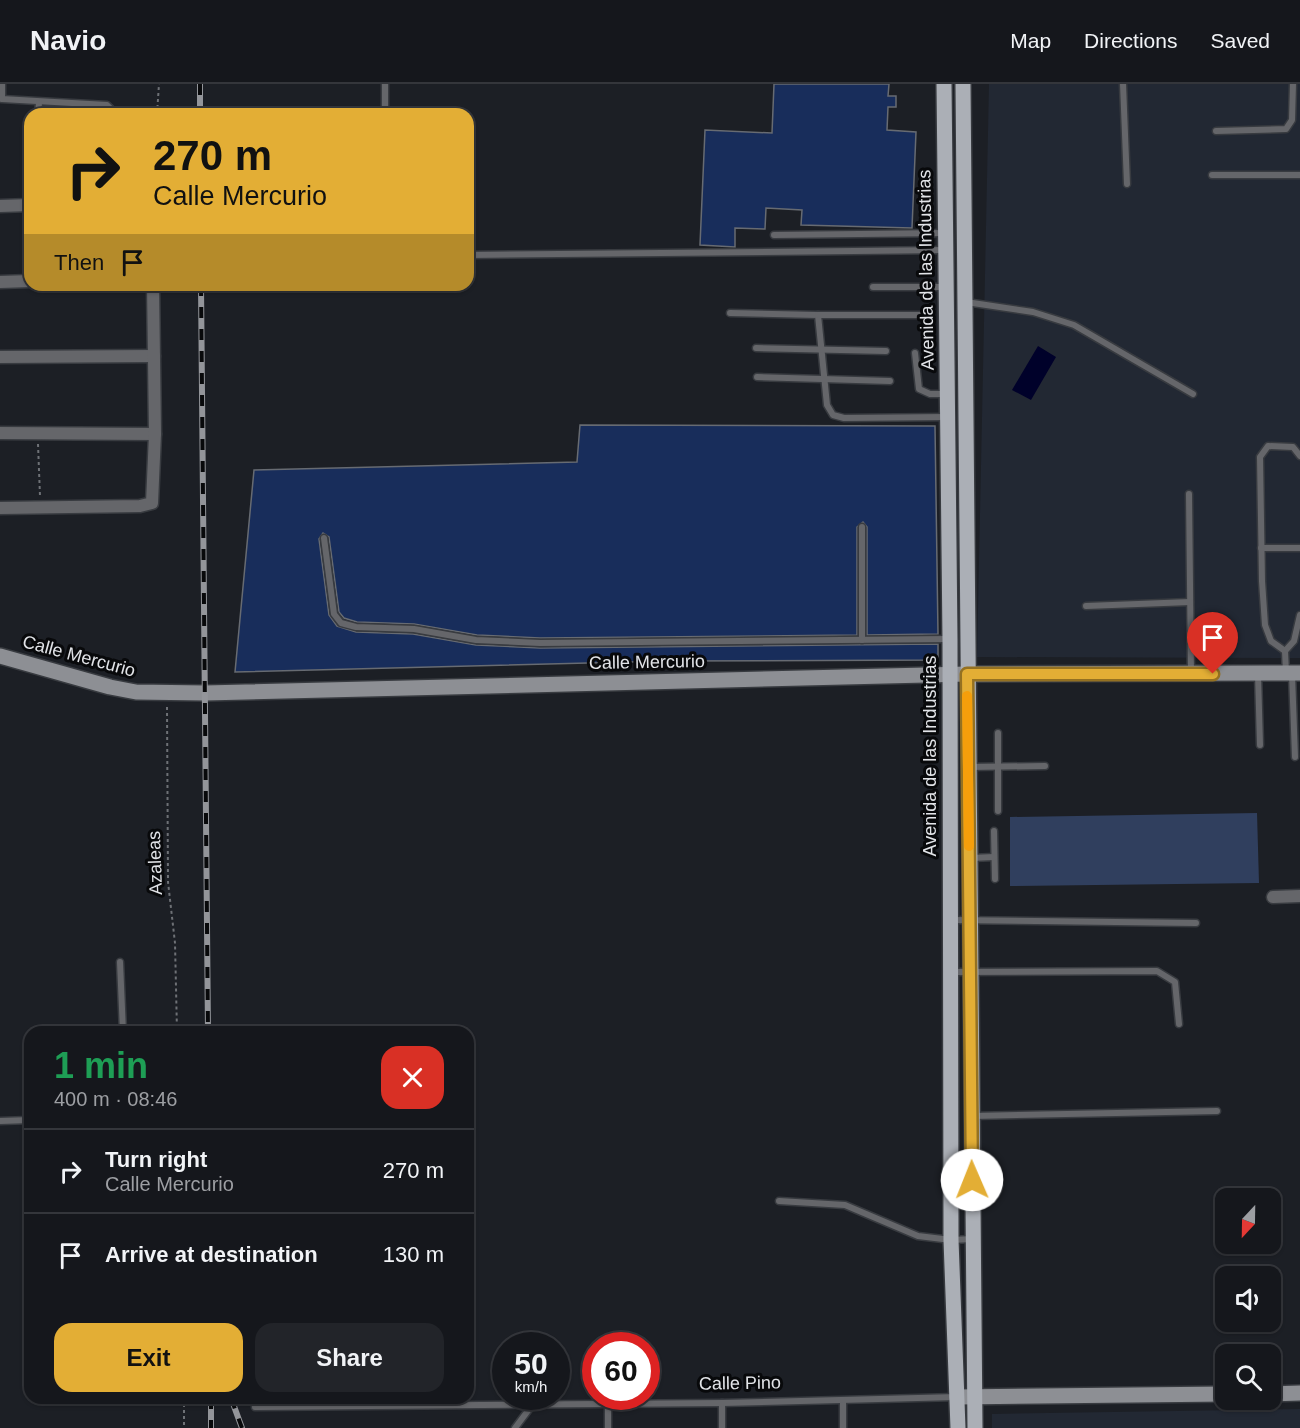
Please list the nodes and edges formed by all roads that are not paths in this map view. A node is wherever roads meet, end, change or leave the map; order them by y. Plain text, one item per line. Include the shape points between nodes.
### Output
1 (2, 84) edge
2 (385, 84) edge
3 (944, 84) edge
4 (963, 84) edge
5 (1123, 84) edge
6 (1293, 84) edge
7 (1, 99) edge
8 (39, 103) junction
9 (39, 108) edge
10 (110, 108) edge
11 (385, 108) edge
12 (1216, 131) dead end
13 (1212, 175) dead end
14 (1300, 175) edge
15 (1127, 184) dead end
16 (24, 205) edge
17 (0, 206) edge
18 (945, 233) junction
19 (774, 235) dead end
20 (946, 250) junction
21 (474, 255) edge
22 (966, 272) junction
23 (946, 280) junction
24 (24, 281) edge
25 (0, 282) edge
26 (873, 287) dead end
27 (153, 291) edge
28 (966, 302) junction
29 (730, 313) dead end
30 (818, 315) junction
31 (924, 315) dead end
32 (756, 348) dead end
33 (821, 350) junction
34 (886, 351) dead end
35 (915, 353) dead end
36 (154, 356) junction
37 (0, 357) edge
38 (757, 377) dead end
39 (824, 379) junction
40 (891, 381) dead end
41 (947, 394) junction
42 (1193, 394) dead end
43 (947, 417) junction
44 (0, 433) edge
45 (155, 434) junction
46 (1300, 456) edge
47 (1190, 494) dead end
48 (0, 508) edge
49 (862, 527) dead end
50 (324, 537) dead end
51 (1261, 548) junction
52 (1300, 548) edge
53 (1190, 602) junction
54 (1086, 606) dead end
55 (1300, 615) edge
56 (950, 617) junction
57 (966, 617) junction
58 (950, 639) junction
59 (862, 640) junction
60 (1285, 651) junction
61 (0, 656) edge
62 (1293, 673) edge
63 (949, 674) junction
64 (967, 674) junction
65 (1191, 674) junction
66 (1258, 674) junction
67 (998, 733) dead end
68 (1260, 745) dead end
69 (1295, 757) dead end
70 (1046, 766) dead end
71 (968, 767) junction
72 (998, 767) junction
73 (998, 812) dead end
74 (994, 831) dead end
75 (994, 857) junction
76 (969, 858) junction
77 (995, 879) dead end
78 (1300, 896) edge
79 (1273, 897) dead end
80 (950, 920) junction
81 (969, 920) junction
82 (1196, 922) dead end
83 (120, 962) dead end
84 (971, 971) junction
85 (951, 972) junction
86 (1179, 1024) dead end
87 (123, 1026) edge
88 (1217, 1111) dead end
89 (972, 1116) junction
90 (24, 1120) edge
91 (0, 1121) edge
92 (952, 1141) junction
93 (972, 1141) junction
94 (779, 1201) dead end
95 (973, 1239) junction
96 (951, 1240) junction
97 (1300, 1393) edge
98 (1215, 1394) edge
99 (1281, 1394) edge
100 (975, 1396) junction
101 (957, 1397) junction
102 (843, 1401) junction
103 (660, 1403) edge
104 (722, 1403) junction
105 (492, 1404) edge
106 (255, 1407) dead end
107 (528, 1410) edge
108 (608, 1410) edge
109 (515, 1428) edge
110 (608, 1428) edge
111 (722, 1428) edge
112 (843, 1428) edge
113 (958, 1428) edge
114 (975, 1428) edge

1 - 7 lane
2 - 11 lane
3 - 18 main road, Avenida de las Industrias
4 - 22 main road, Avenida de las Industrias
5 - 15 lane
6 - 12 lane via 1292,120 1286,129
7 - 8 lane
8 - 9 lane
8 - 10 lane
13 - 14 lane
16 - 17 street
18 - 19 lane
18 - 20 main road, Avenida de las Industrias
20 - 21 lane
20 - 23 main road, Avenida de las Industrias
22 - 23 main road
22 - 28 main road, Avenida de las Industrias
23 - 26 lane
23 - 41 main road, Avenida de las Industrias
24 - 25 street
27 - 36 street
28 - 42 lane via 1033,312 1074,325
28 - 57 main road, Avenida de las Industrias
29 - 30 lane
30 - 31 lane
30 - 33 lane
32 - 33 lane
33 - 34 lane
33 - 39 lane
35 - 41 lane via 919,389
36 - 37 street
36 - 45 street
38 - 39 lane
39 - 40 lane
39 - 43 lane via 826,405 838,417
41 - 43 main road, Avenida de las Industrias
43 - 56 main road, Avenida de las Industrias
44 - 45 street
45 - 48 street via 153,500 149,504
46 - 51 lane via 1293,447 1283,446 1268,446 1262,453
47 - 53 lane
49 - 59 lane
50 - 59 lane via 332,611 341,622 356,627 414,629 476,640 540,643
51 - 52 lane
51 - 60 lane via 1267,632 1275,646
53 - 54 lane
53 - 65 lane
55 - 60 lane via 1294,641
56 - 57 main road
56 - 58 main road, Avenida de las Industrias
57 - 64 main road, Avenida de las Industrias
58 - 59 lane
58 - 63 main road, Avenida de las Industrias
60 - 62 lane
61 - 63 main road, Calle Mercurio via 136,692
62 - 66 main road, Calle Mercurio
62 - 69 lane
63 - 64 main road, Calle Mercurio
63 - 80 main road, Avenida de las Industrias
64 - 65 main road, Calle Mercurio
64 - 71 main road, Avenida de las Industrias
65 - 66 main road, Calle Mercurio
66 - 68 lane
67 - 72 lane
70 - 72 lane
71 - 72 lane
71 - 76 main road, Avenida de las Industrias
72 - 73 lane
74 - 75 lane
75 - 76 lane
75 - 77 lane
76 - 81 main road, Avenida de las Industrias
78 - 79 street
80 - 81 lane
80 - 85 main road, Avenida de las Industrias
81 - 82 lane
81 - 84 main road, Avenida de las Industrias
83 - 87 lane
84 - 85 lane
84 - 86 lane via 1157,971 1175,982
84 - 89 main road, Avenida de las Industrias
85 - 92 main road, Avenida de las Industrias
88 - 89 lane
89 - 93 main road, Avenida de las Industrias
90 - 91 lane
92 - 93 main road
92 - 96 main road, Avenida de las Industrias
93 - 95 main road, Avenida de las Industrias
94 - 96 lane via 845,1205 902,1230
95 - 96 lane
95 - 100 main road, Avenida de las Industrias
96 - 101 main road, Avenida de las Industrias
97 - 99 main road
98 - 100 main road, Calle Pino
100 - 101 main road, Calle Pino
100 - 114 main road, Avenida de las Industrias
101 - 102 lane, Calle Pino
101 - 113 main road, Avenida de las Industrias
102 - 104 lane, Calle Pino
102 - 112 lane
103 - 104 lane, Calle Pino
104 - 111 lane
105 - 106 lane, Calle Pino
107 - 109 lane
108 - 110 lane

